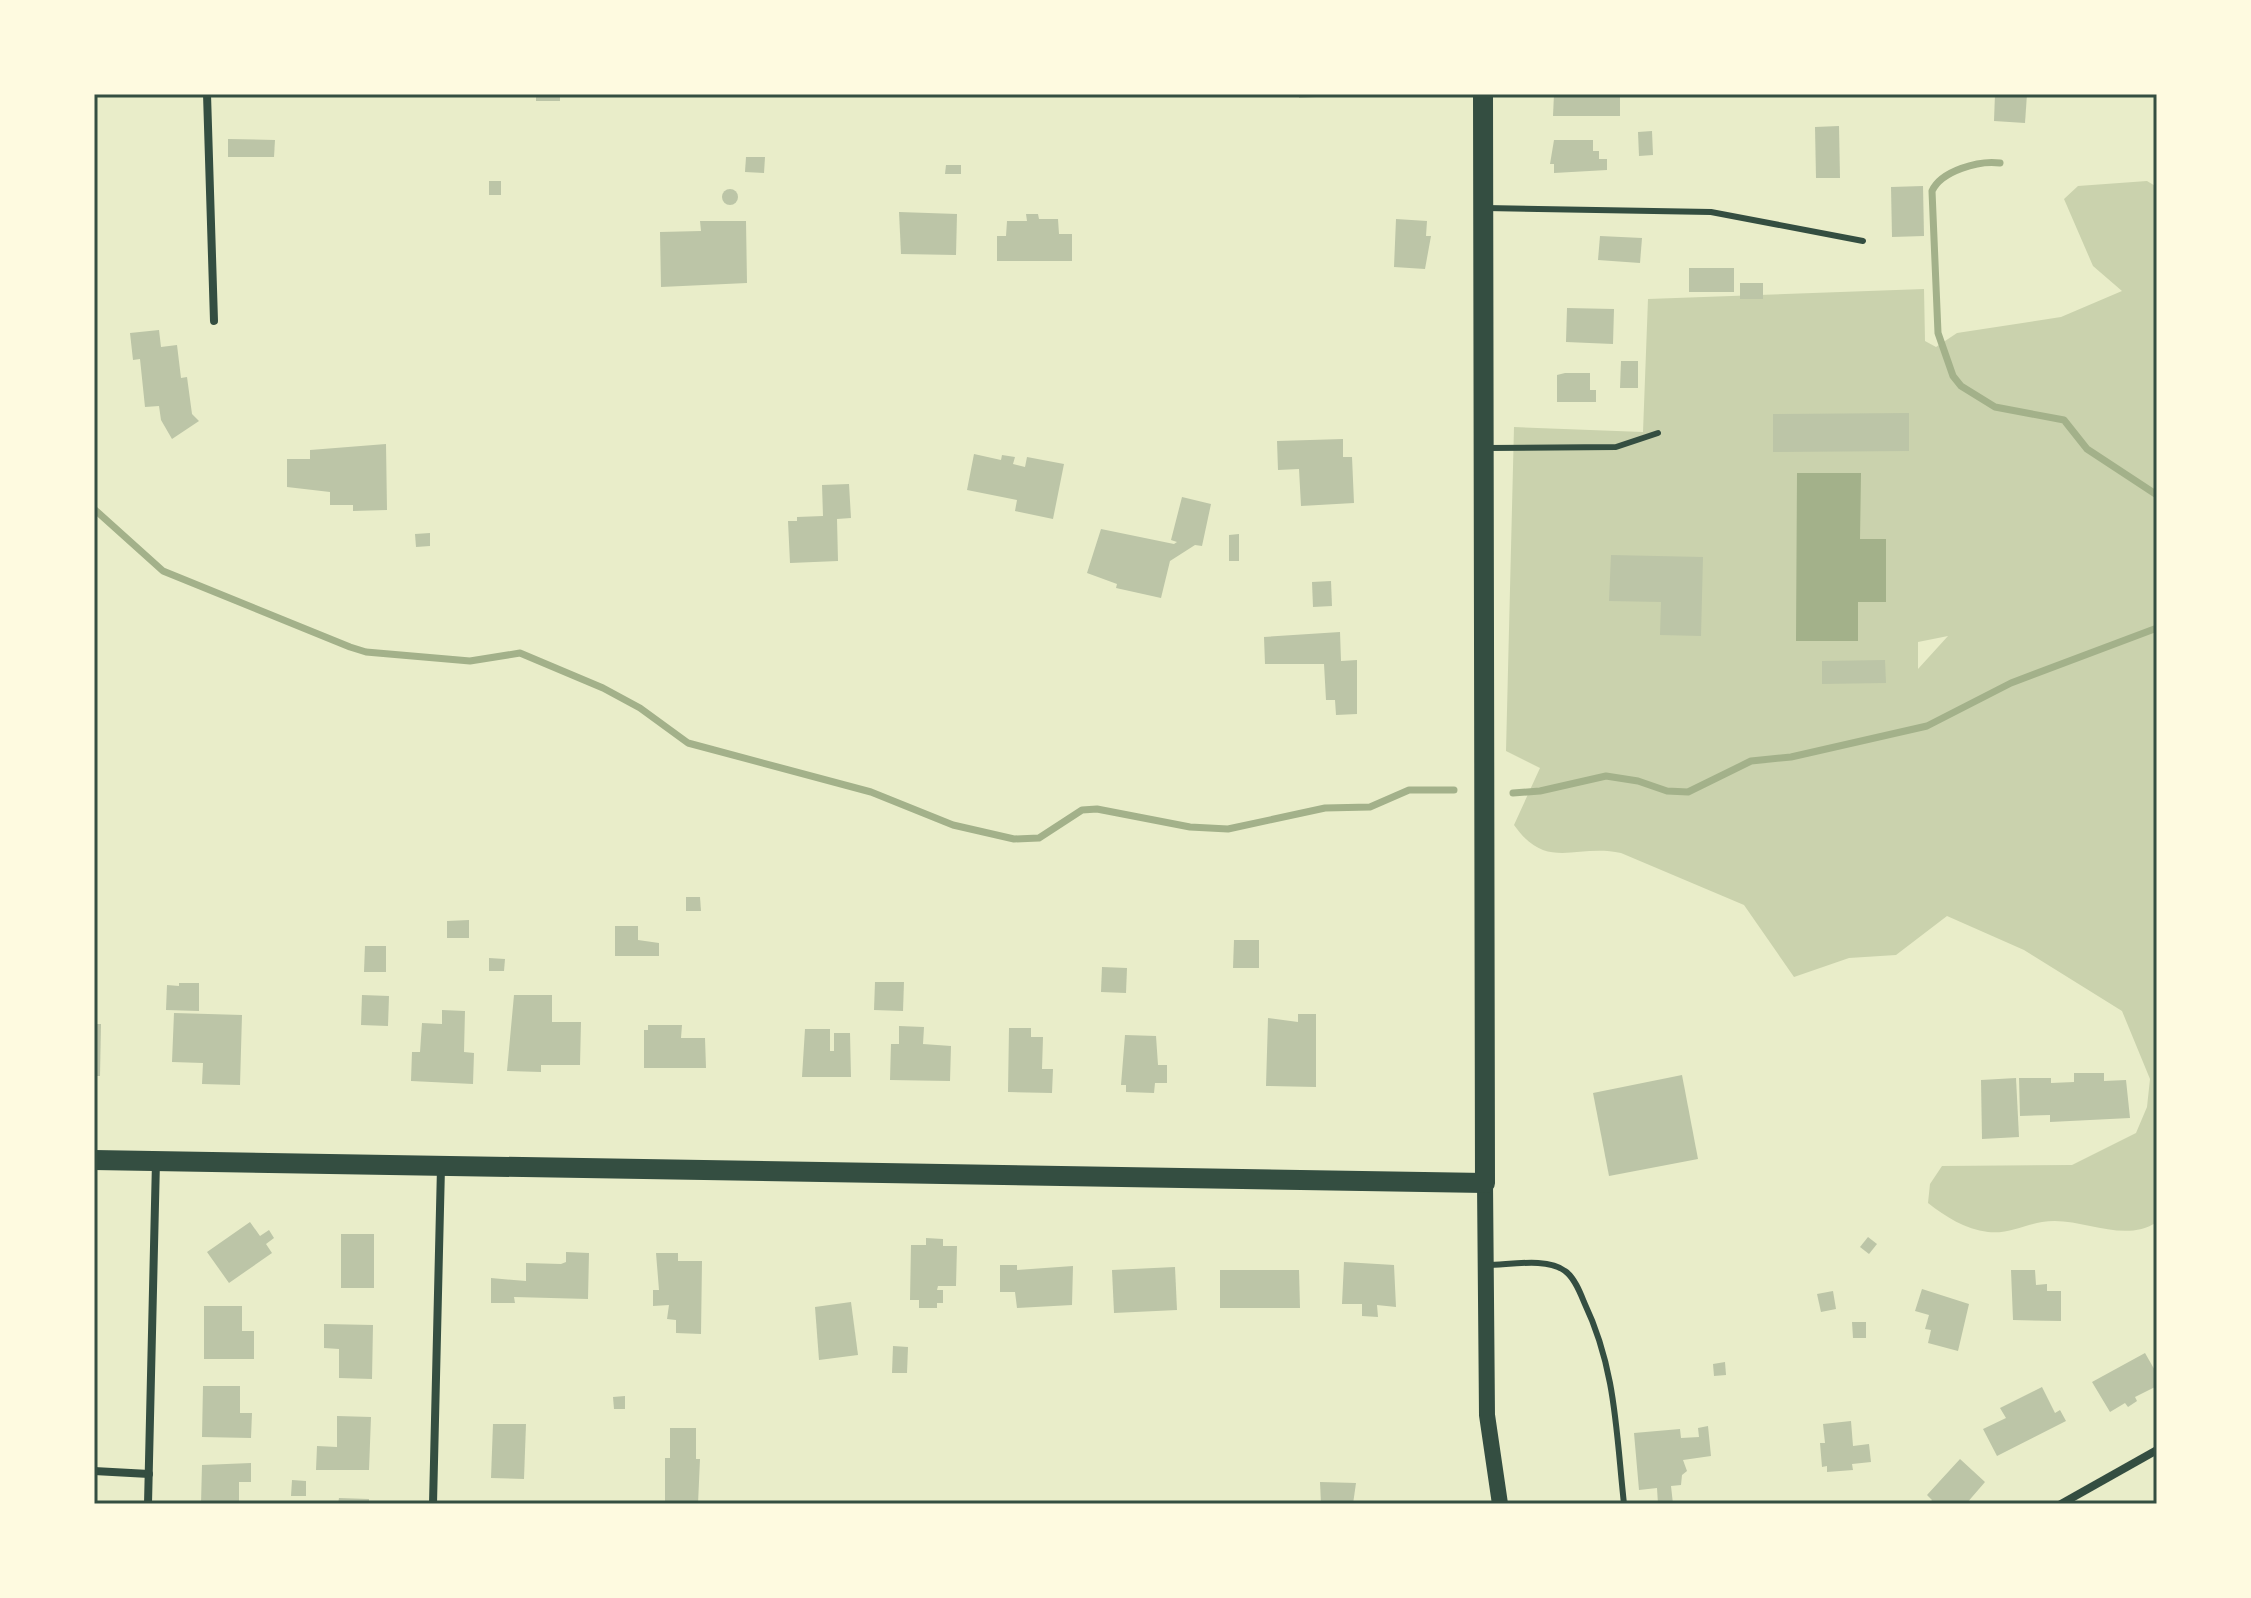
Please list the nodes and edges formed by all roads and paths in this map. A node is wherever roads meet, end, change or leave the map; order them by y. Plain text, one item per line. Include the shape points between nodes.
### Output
1 (207, 94) edge
2 (1483, 94) edge
3 (1483, 208) junction
4 (1863, 241) dead end
5 (214, 321) dead end
6 (1658, 433) dead end
7 (1484, 448) junction
8 (94, 1160) edge
9 (156, 1161) junction
10 (441, 1166) junction
11 (1485, 1183) junction
12 (1485, 1265) junction
13 (2157, 1450) edge
14 (94, 1471) edge
15 (149, 1474) junction
16 (148, 1504) edge
17 (433, 1504) edge
18 (1500, 1504) edge
19 (1624, 1504) edge
20 (2061, 1504) edge

1 - 5 street
2 - 3 main road
3 - 4 lane via 1711,212
3 - 7 main road
6 - 7 lane via 1616,447
7 - 11 main road
8 - 9 main road
9 - 10 main road
9 - 15 street
10 - 11 main road
10 - 17 street
11 - 12 main road
12 - 18 main road via 1487,1415
12 - 19 lane via 1551,1264 1567,1271 1577,1287 1602,1339 1613,1383
13 - 20 street
14 - 15 street
15 - 16 street

